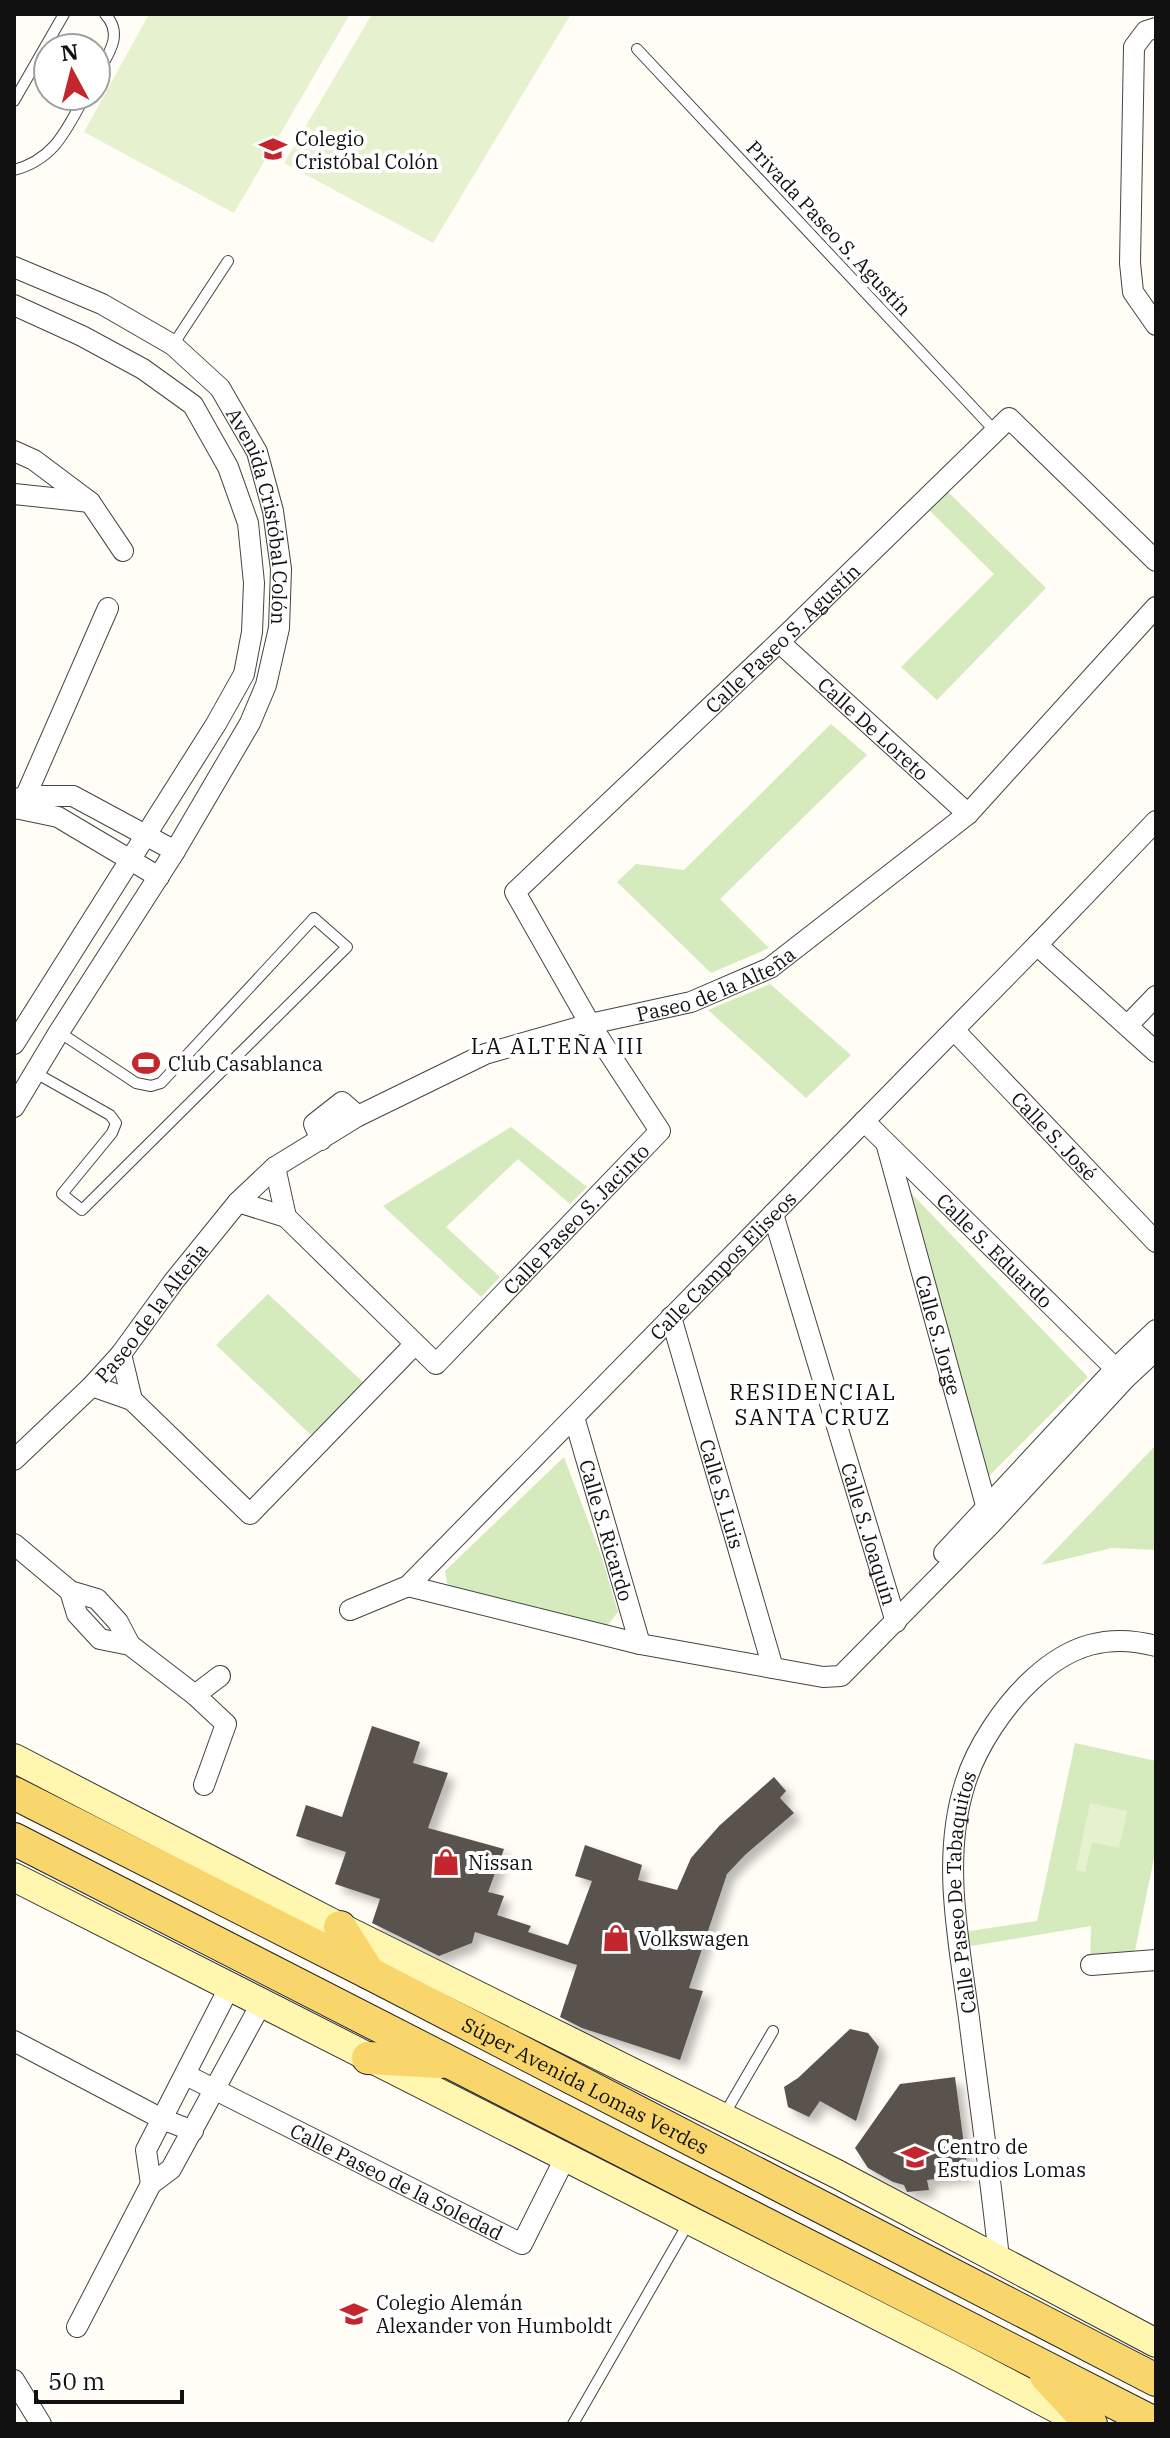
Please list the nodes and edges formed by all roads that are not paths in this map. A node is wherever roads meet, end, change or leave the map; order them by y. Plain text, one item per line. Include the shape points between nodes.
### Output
1 (64, 14) edge
2 (105, 14) edge
3 (1156, 28) edge
4 (112, 47) edge
5 (637, 49) dead end
6 (14, 101) edge
7 (76, 112) edge
8 (14, 170) edge
9 (228, 261) dead end
10 (14, 267) edge
11 (14, 305) edge
12 (1156, 325) edge
13 (173, 345) junction
14 (995, 431) junction
15 (14, 451) edge
16 (14, 494) edge
17 (90, 502) junction
18 (123, 551) dead end
19 (1156, 561) edge
20 (1156, 607) edge
21 (108, 608) dead end
22 (779, 642) junction
23 (18, 802) edge
24 (968, 814) junction
25 (1156, 821) edge
26 (145, 835) junction
27 (175, 851) junction
28 (129, 860) junction
29 (159, 877) junction
30 (1037, 945) junction
31 (1156, 996) edge
32 (590, 1024) junction
33 (1128, 1025) junction
34 (954, 1030) junction
35 (59, 1032) junction
36 (14, 1044) edge
37 (1156, 1052) edge
38 (34, 1072) junction
39 (14, 1107) edge
40 (864, 1121) junction
41 (887, 1146) junction
42 (275, 1167) junction
43 (238, 1202) junction
44 (773, 1214) junction
45 (286, 1217) junction
46 (1156, 1242) edge
47 (671, 1317) junction
48 (1156, 1330) edge
49 (415, 1344) junction
50 (1156, 1350) edge
51 (121, 1354) junction
52 (1120, 1374) junction
53 (92, 1386) junction
54 (132, 1400) junction
55 (574, 1417) junction
56 (14, 1460) edge
57 (989, 1516) junction
58 (14, 1544) edge
59 (408, 1586) junction
60 (350, 1610) dead end
61 (894, 1616) junction
62 (640, 1644) junction
63 (1156, 1646) edge
64 (773, 1668) junction
65 (220, 1676) dead end
66 (195, 1695) junction
67 (14, 1758) edge
68 (204, 1785) dead end
69 (14, 1793) edge
70 (14, 1839) edge
71 (14, 1877) edge
72 (340, 1927) junction
73 (1156, 1960) edge
74 (1091, 1965) dead end
75 (369, 1973) junction
76 (229, 1988) junction
77 (261, 2004) junction
78 (773, 2031) dead end
79 (14, 2041) edge
80 (368, 2058) junction
81 (451, 2063) junction
82 (186, 2075) junction
83 (215, 2090) junction
84 (723, 2117) junction
85 (162, 2119) junction
86 (193, 2131) junction
87 (565, 2158) junction
88 (151, 2184) junction
89 (690, 2220) junction
90 (999, 2259) junction
91 (77, 2327) dead end
92 (1156, 2343) edge
93 (1030, 2359) junction
94 (14, 2380) edge
95 (1156, 2380) edge
96 (41, 2424) edge
97 (573, 2424) edge
98 (1089, 2424) edge
99 (1156, 2424) edge

1 - 6 lane
2 - 4 lane via 115,32
3 - 12 street via 1146,31 1134,47 1130,263 1133,292
5 - 14 lane, Privada Paseo S. Agustín
7 - 8 lane via 48,155
9 - 13 lane
10 - 13 street, Avenida Cristóbal Colón via 102,304
11 - 26 street, Avenida Cristóbal Colón via 143,369 193,405 228,467 248,523 254,583 244,674
13 - 27 street, Avenida Cristóbal Colón via 220,388 257,452 281,569 279,628 266,685 250,723
14 - 19 street via 1009,418
14 - 22 street, Calle Paseo S. Agustín
15 - 17 street
16 - 17 street
17 - 18 street
20 - 24 street, Paseo de la Alteña
21 - 23 street
22 - 24 street, Calle De Loreto
22 - 32 street, Calle Paseo S. Agustín via 515,892
23 - 26 street via 73,796
23 - 28 street via 58,817
24 - 32 street, Paseo de la Alteña via 770,968 691,1002
25 - 30 street, Calle Campos Eliseos
26 - 27 street
26 - 28 street, Avenida Cristóbal Colón
27 - 29 street, Avenida Cristóbal Colón
28 - 29 street
28 - 36 street, Avenida Cristóbal Colón
29 - 35 street, Avenida Cristóbal Colón
30 - 33 street
30 - 34 street, Calle Campos Eliseos
31 - 33 street
32 - 42 street, Paseo de la Alteña via 485,1054 358,1116
32 - 49 street, Calle Paseo S. Jacinto via 660,1131 436,1364
33 - 37 street
34 - 40 street, Calle Campos Eliseos
34 - 46 street, Calle S. José
35 - 38 street, Avenida Cristóbal Colón
35 - 38 lane via 136,1083 151,1086 161,1083 314,918 347,947 82,1210 62,1194 116,1123
38 - 39 street, Avenida Cristóbal Colón
40 - 41 street, Calle S. Eduardo
40 - 44 street, Calle Campos Eliseos
41 - 52 street, Calle S. Eduardo
41 - 57 street, Calle S. Jorge
42 - 43 street, Paseo de la Alteña
42 - 45 street
43 - 45 street
43 - 51 street, Paseo de la Alteña
44 - 47 street, Calle Campos Eliseos
44 - 61 street, Calle S. Joaquín
45 - 49 street
47 - 55 street, Calle Campos Eliseos
47 - 64 street, Calle S. Luis
48 - 52 street
49 - 54 street via 250,1514
50 - 52 street
51 - 53 street, Paseo de la Alteña
51 - 54 street
52 - 57 street
53 - 54 street
53 - 56 street, Paseo de la Alteña
55 - 59 street, Calle Campos Eliseos
55 - 62 street, Calle S. Ricardo
57 - 61 street
58 - 66 street via 70,1591 97,1599 130,1645
59 - 60 street, Calle Campos Eliseos
59 - 62 street
61 - 64 street via 823,1677
62 - 64 street
63 - 90 street, Calle Paseo De Tabaquitos via 1136,1641 1089,1644 1052,1662 1020,1691 990,1730 965,1783 954,1841 954,1911
65 - 66 street
66 - 68 street via 226,1724
67 - 72 main road, Súper Avenida Lomas Verdes
69 - 75 main road, Súper Avenida Lomas Verdes
70 - 81 main road, Súper Avenida Lomas Verdes
71 - 76 main road
72 - 75 main road
72 - 84 main road, Súper Avenida Lomas Verdes
73 - 74 street
75 - 95 main road, Súper Avenida Lomas Verdes
76 - 77 main road
76 - 82 street
77 - 80 main road
77 - 83 street
78 - 84 lane
79 - 85 street
80 - 81 main road
80 - 87 main road
81 - 93 main road, Súper Avenida Lomas Verdes
82 - 83 street, Calle Paseo de la Soledad
82 - 85 street
83 - 86 street
83 - 87 street, Calle Paseo de la Soledad via 522,2244
84 - 90 main road, Súper Avenida Lomas Verdes
85 - 86 street
85 - 88 street via 146,2150
86 - 88 street via 171,2169
87 - 89 main road
88 - 91 street
89 - 97 lane
89 - 98 main road
90 - 92 main road, Súper Avenida Lomas Verdes
93 - 98 main road
93 - 99 main road, Súper Avenida Lomas Verdes
94 - 96 street

